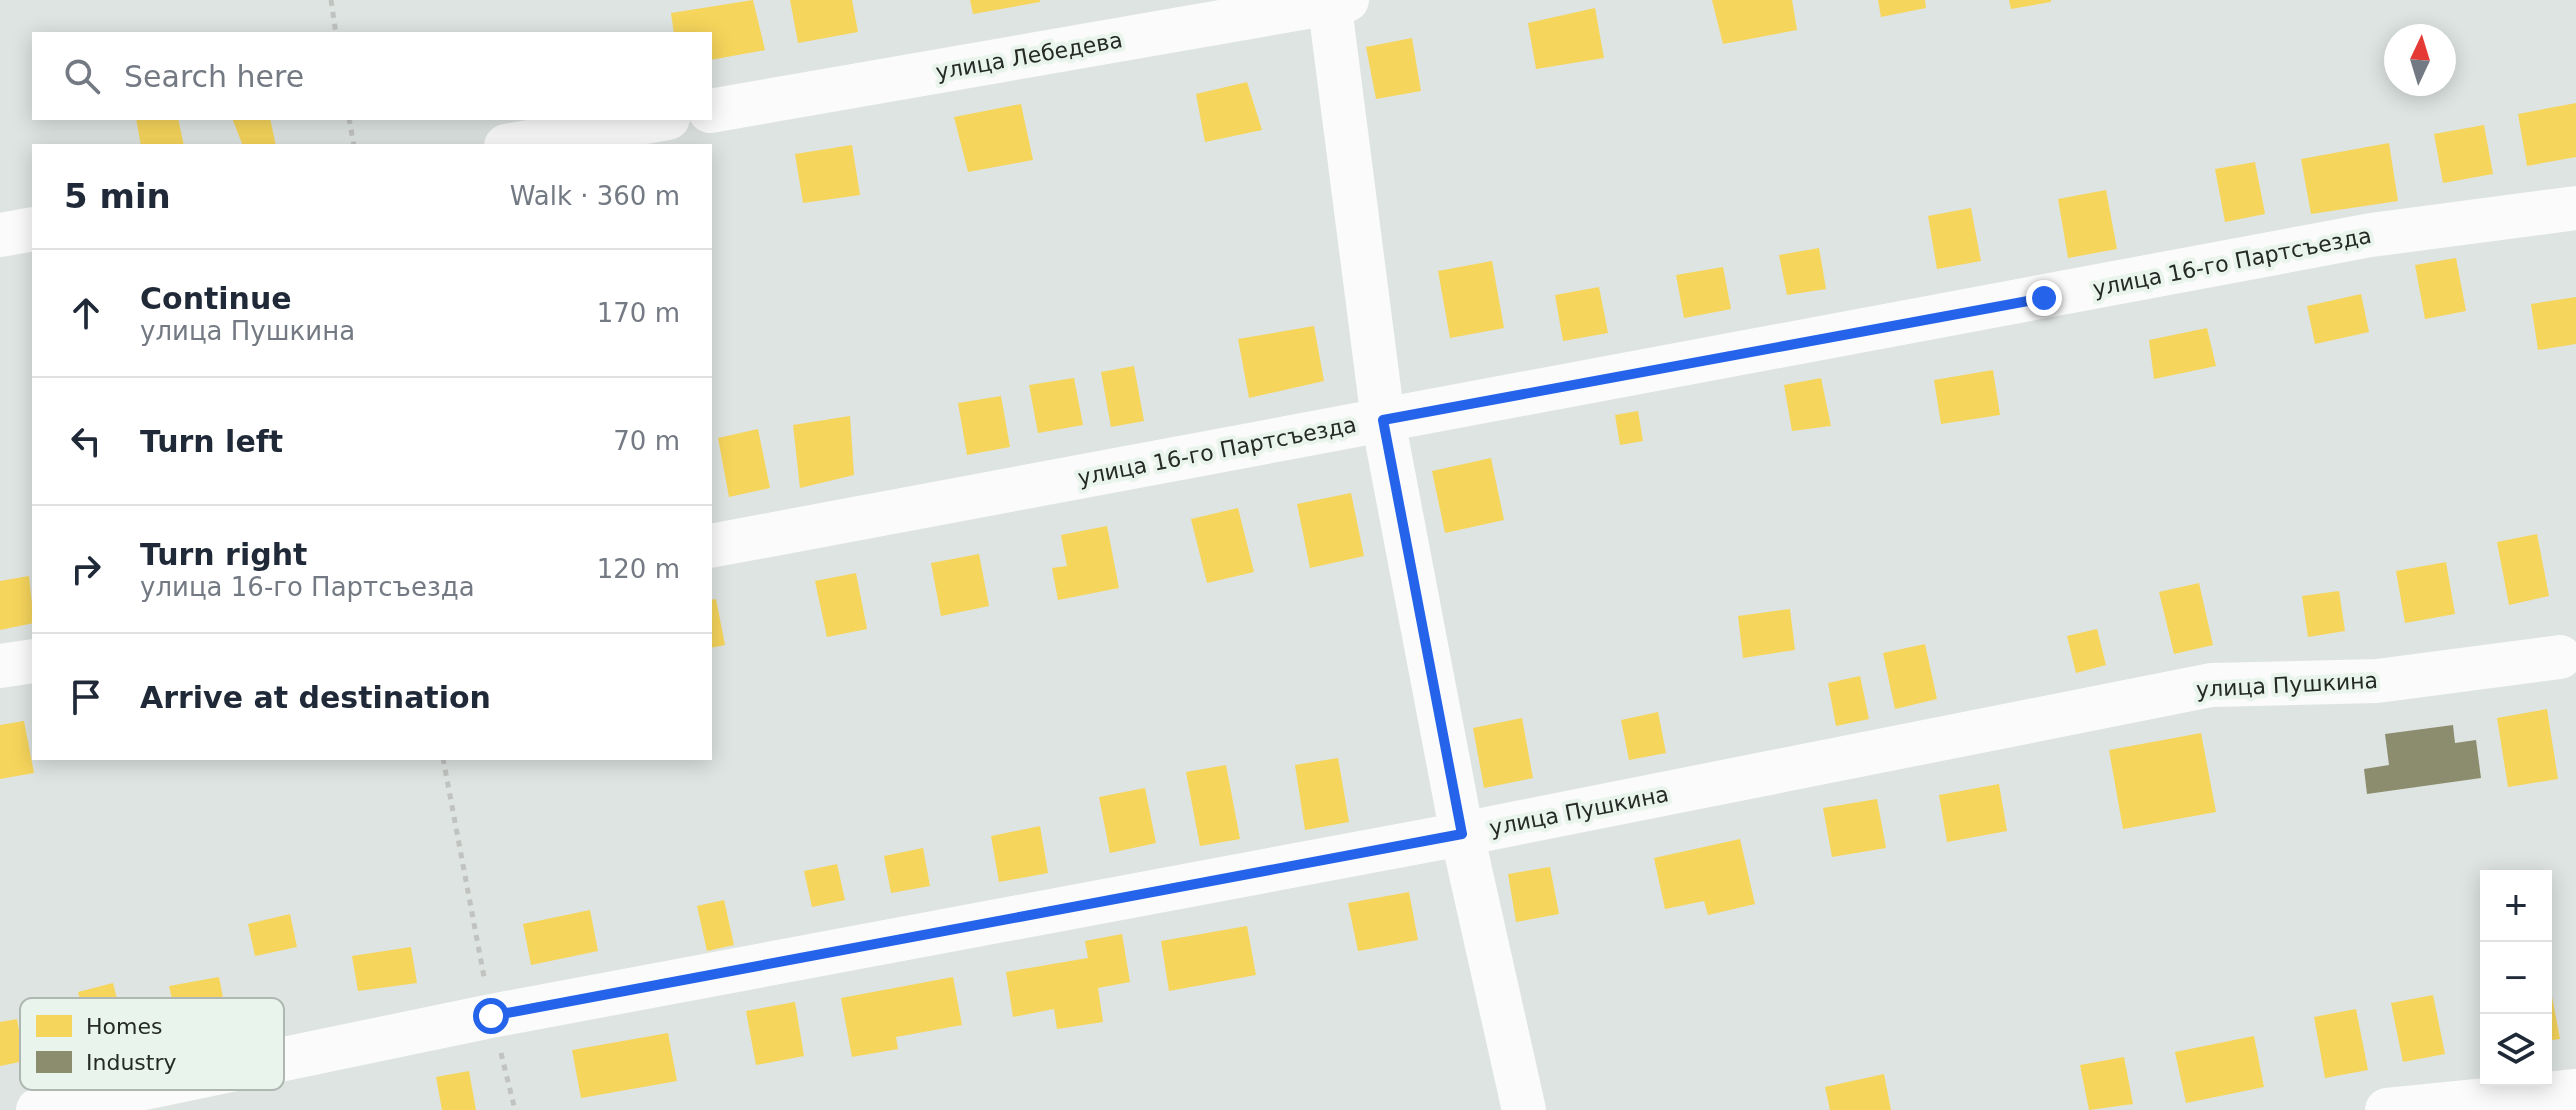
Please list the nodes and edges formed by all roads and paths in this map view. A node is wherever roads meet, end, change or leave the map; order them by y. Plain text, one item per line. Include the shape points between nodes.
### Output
1 (331, 0) edge
2 (1335, 1) edge
3 (336, 32) edge
4 (712, 111) edge
5 (349, 120) edge
6 (656, 120) edge
7 (354, 144) edge
8 (518, 144) edge
9 (2576, 208) edge
10 (32, 229) edge
11 (0, 235) edge
12 (1383, 420) junction
13 (712, 546) edge
14 (2560, 657) dead end
15 (32, 661) edge
16 (0, 666) edge
17 (443, 760) edge
18 (1462, 834) junction
19 (491, 1016) junction
20 (284, 1059) edge
21 (134, 1090) edge
22 (2576, 1091) edge
23 (38, 1110) edge
24 (515, 1110) edge
25 (1524, 1110) edge
26 (2387, 1110) edge

1 - 3 path
2 - 4 street, улица Лебедева
2 - 12 street
5 - 7 path
6 - 8 street
9 - 12 street, улица 16-го Партсъезда via 2371,235
10 - 11 street
12 - 13 street, улица 16-го Партсъезда
12 - 18 street
14 - 18 street, улица Пушкина via 2377,681 2211,685
15 - 16 street
17 - 19 path
18 - 19 street, улица Пушкина
18 - 25 street
19 - 20 street, улица Пушкина
19 - 24 path
21 - 23 street, улица Пушкина
22 - 26 street

